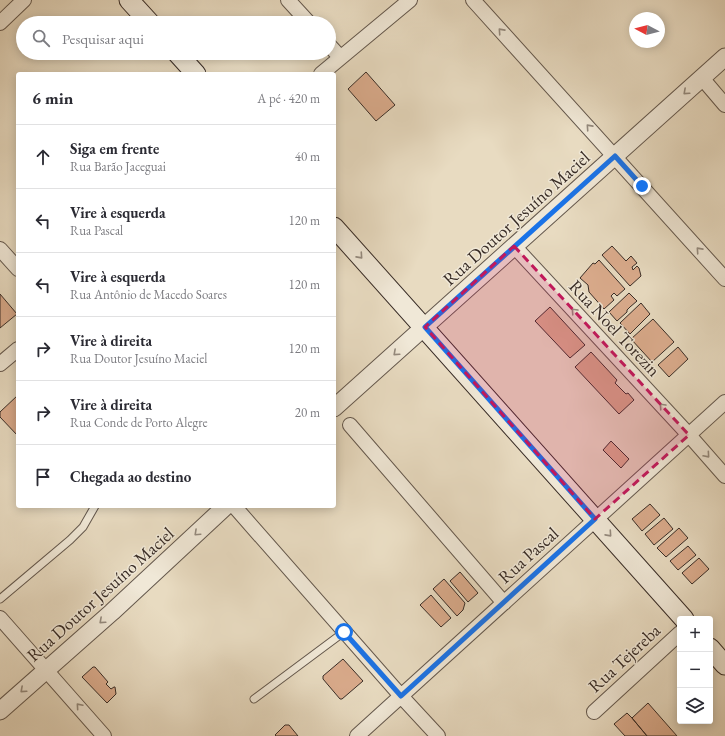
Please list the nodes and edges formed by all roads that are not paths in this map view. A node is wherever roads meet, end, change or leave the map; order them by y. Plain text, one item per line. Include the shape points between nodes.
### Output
1 (24, 0) edge
2 (129, 0) edge
3 (288, 0) edge
4 (410, 0) edge
5 (474, 0) edge
6 (144, 16) edge
7 (303, 16) edge
8 (0, 23) edge
9 (336, 53) edge
10 (725, 57) edge
11 (340, 58) junction
12 (183, 60) edge
13 (194, 72) edge
14 (323, 72) edge
15 (702, 78) junction
16 (725, 105) edge
17 (615, 156) junction
18 (336, 229) edge
19 (514, 246) junction
20 (0, 249) edge
21 (16, 267) edge
22 (725, 280) edge
23 (425, 327) junction
24 (16, 351) edge
25 (0, 364) edge
26 (725, 402) edge
27 (336, 406) edge
28 (350, 425) dead end
29 (689, 435) junction
30 (725, 476) edge
31 (94, 508) edge
32 (224, 508) edge
33 (236, 508) edge
34 (595, 519) junction
35 (0, 599) edge
36 (504, 603) junction
37 (681, 616) edge
38 (0, 618) edge
39 (344, 632) junction
40 (677, 636) edge
41 (713, 651) edge
42 (725, 665) edge
43 (47, 670) junction
44 (401, 696) junction
45 (254, 699) dead end
46 (0, 711) edge
47 (594, 712) dead end
48 (104, 736) edge
49 (357, 736) edge
50 (438, 736) edge

1 - 8 street
2 - 6 main road
3 - 7 street
4 - 11 street
17 -> 5 street
9 - 11 street
10 - 15 street, Rua Doutor Jesuíno Maciel
11 - 14 street
12 - 13 main road
15 - 16 street
15 -> 17 street, Rua Doutor Jesuíno Maciel
17 - 19 street, Rua Doutor Jesuíno Maciel
22 -> 17 street
18 -> 23 main road
19 - 23 street, Rua Doutor Jesuíno Maciel
29 -> 19 street, Rua Noel Torezin
20 - 21 street
23 -> 27 street, Rua Doutor Jesuíno Maciel
23 - 34 main road
24 - 25 street
26 - 29 street, Rua Pascal
28 - 36 street
29 -> 30 street, Rua Noel Torezin
29 - 34 street, Rua Pascal
31 - 35 lane via 83,528
32 -> 43 street, Rua Doutor Jesuíno Maciel
33 - 39 street
34 - 36 street, Rua Pascal
34 -> 37 main road
36 - 44 street, Rua Pascal
38 - 43 street
39 - 44 street
39 - 45 lane
40 - 47 street, Rua Tejereba
41 - 42 main road
43 -> 46 street, Rua Doutor Jesuíno Maciel
48 -> 43 street
44 - 49 street, Rua Pascal
44 - 50 street

